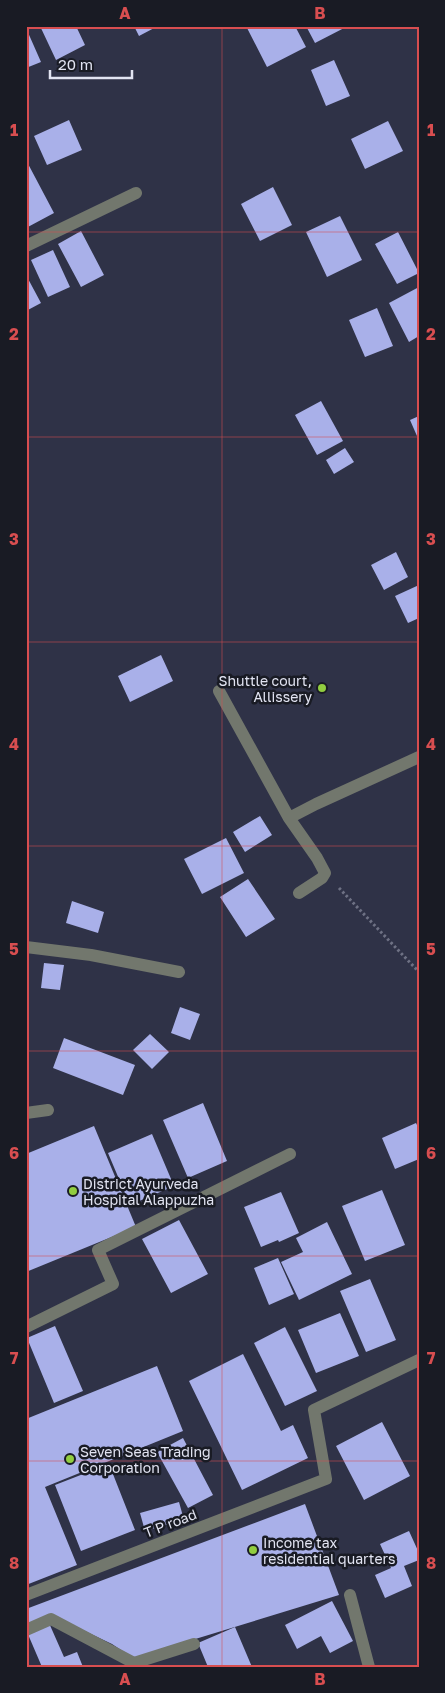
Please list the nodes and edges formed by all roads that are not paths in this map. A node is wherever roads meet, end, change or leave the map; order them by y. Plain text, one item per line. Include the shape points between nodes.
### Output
1 (136, 193) dead end
2 (26, 246) edge
3 (219, 691) dead end
4 (419, 757) edge
5 (294, 815) junction
6 (299, 894) dead end
7 (26, 947) edge
8 (179, 972) dead end
9 (48, 1110) dead end
10 (26, 1114) edge
11 (290, 1154) dead end
12 (26, 1327) edge
13 (419, 1360) edge
14 (26, 1596) edge
15 (350, 1596) dead end
16 (26, 1630) edge
17 (194, 1644) dead end
18 (370, 1667) edge

1 - 2 street
3 - 5 street
4 - 5 street
5 - 6 street via 325,873
7 - 8 street via 91,955
9 - 10 street
11 - 12 street via 98,1250 113,1284
13 - 14 street, T P road via 314,1410 326,1479
15 - 18 street
16 - 17 street via 51,1620 134,1663

